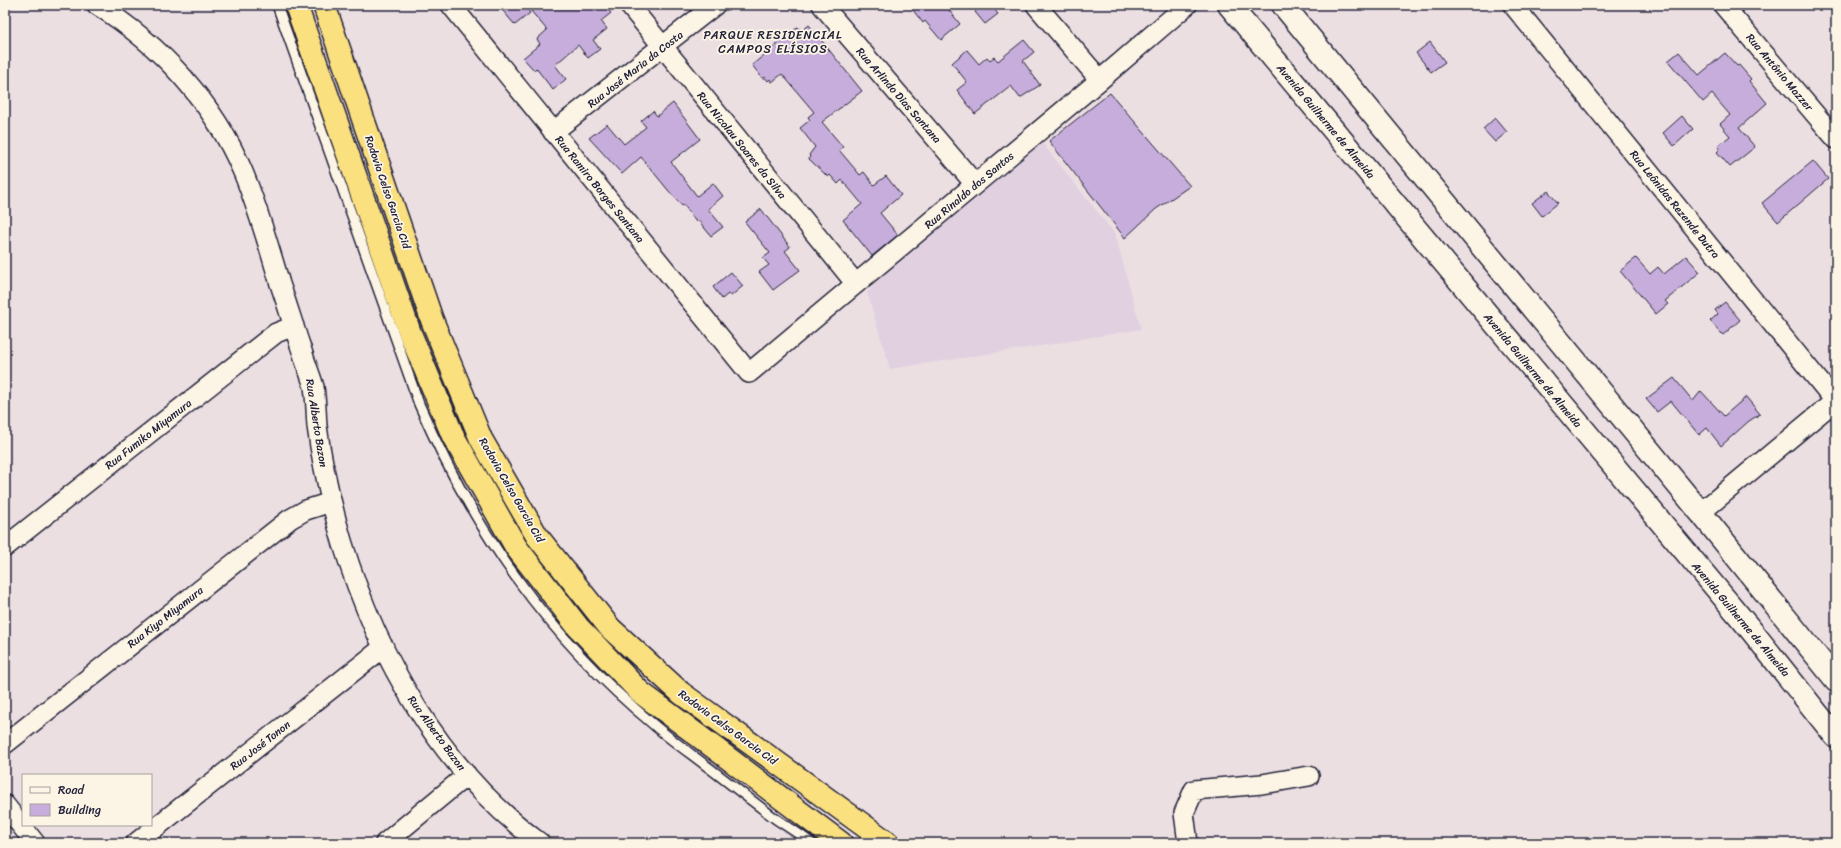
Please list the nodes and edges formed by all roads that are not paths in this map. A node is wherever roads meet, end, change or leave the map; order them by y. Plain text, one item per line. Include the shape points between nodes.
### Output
1 (97, 5) edge
2 (277, 5) edge
3 (296, 5) edge
4 (324, 5) edge
5 (451, 5) edge
6 (629, 5) edge
7 (715, 5) edge
8 (822, 5) edge
9 (1036, 5) edge
10 (1187, 5) edge
11 (1229, 5) edge
12 (1282, 5) edge
13 (1513, 5) edge
14 (1724, 5) edge
15 (663, 47) junction
16 (1100, 80) junction
17 (553, 132) junction
18 (1836, 139) edge
19 (975, 184) junction
20 (856, 284) junction
21 (294, 326) junction
22 (749, 373) joint
23 (1836, 401) edge
24 (331, 502) junction
25 (1700, 513) junction
26 (5, 546) edge
27 (384, 647) junction
28 (1836, 680) edge
29 (1836, 737) edge
30 (5, 744) edge
31 (467, 775) junction
32 (1309, 776) dead end
33 (5, 805) edge
34 (810, 819) junction
35 (35, 843) edge
36 (136, 843) edge
37 (385, 843) edge
38 (540, 843) edge
39 (811, 843) edge
40 (834, 843) edge
41 (841, 843) edge
42 (888, 843) edge
43 (1188, 843) edge

1 - 21 street, Rua Alberto Bazon via 159,52 198,96 215,120 230,145 251,192
2 - 39 lane via 419,404 448,466 481,527 506,565 563,638 622,698 661,731
3 - 34 highway via 413,340 452,436 516,547 578,627 640,692
4 - 42 highway, Rodovia Celso Garcia Cid via 432,320 481,439 537,536 610,628 682,693
5 - 17 street, Rua Ramiro Borges Santana
6 - 15 street, Rua Nicolau Soares da Silva
7 - 15 street, Rua José Maria da Costa
8 - 19 street, Rua Arlindo Dias Santana
9 - 16 street
10 - 16 street, Rua Rinaldo dos Santos
11 - 29 street, Avenida Guilherme de Almeida via 1751,630
12 - 25 street
13 - 23 street, Rua Leônidas Rezende Dutra
14 - 18 street, Rua Antônio Mazzer
15 - 17 street, Rua José Maria da Costa
15 - 20 street, Rua Nicolau Soares da Silva
16 - 19 street, Rua Rinaldo dos Santos
17 - 22 street, Rua Ramiro Borges Santana
19 - 20 street, Rua Rinaldo dos Santos
20 - 22 street, Rua Rinaldo dos Santos
21 - 24 street, Rua Alberto Bazon via 314,387 322,456
21 - 26 street, Rua Fumiko Miyamura via 276,332
23 - 25 street
24 - 27 street, Rua Alberto Bazon via 355,580
24 - 30 street, Rua Kiyo Miyamura via 290,518
25 - 28 street
27 - 31 street, Rua Alberto Bazon via 423,718
27 - 36 street, Rua José Tonon
31 - 37 street
31 - 38 street, Rua Alberto Bazon via 512,820
32 - 43 street via 1262,784 1194,790 1184,813
33 - 35 street
34 - 40 highway
34 - 41 highway

